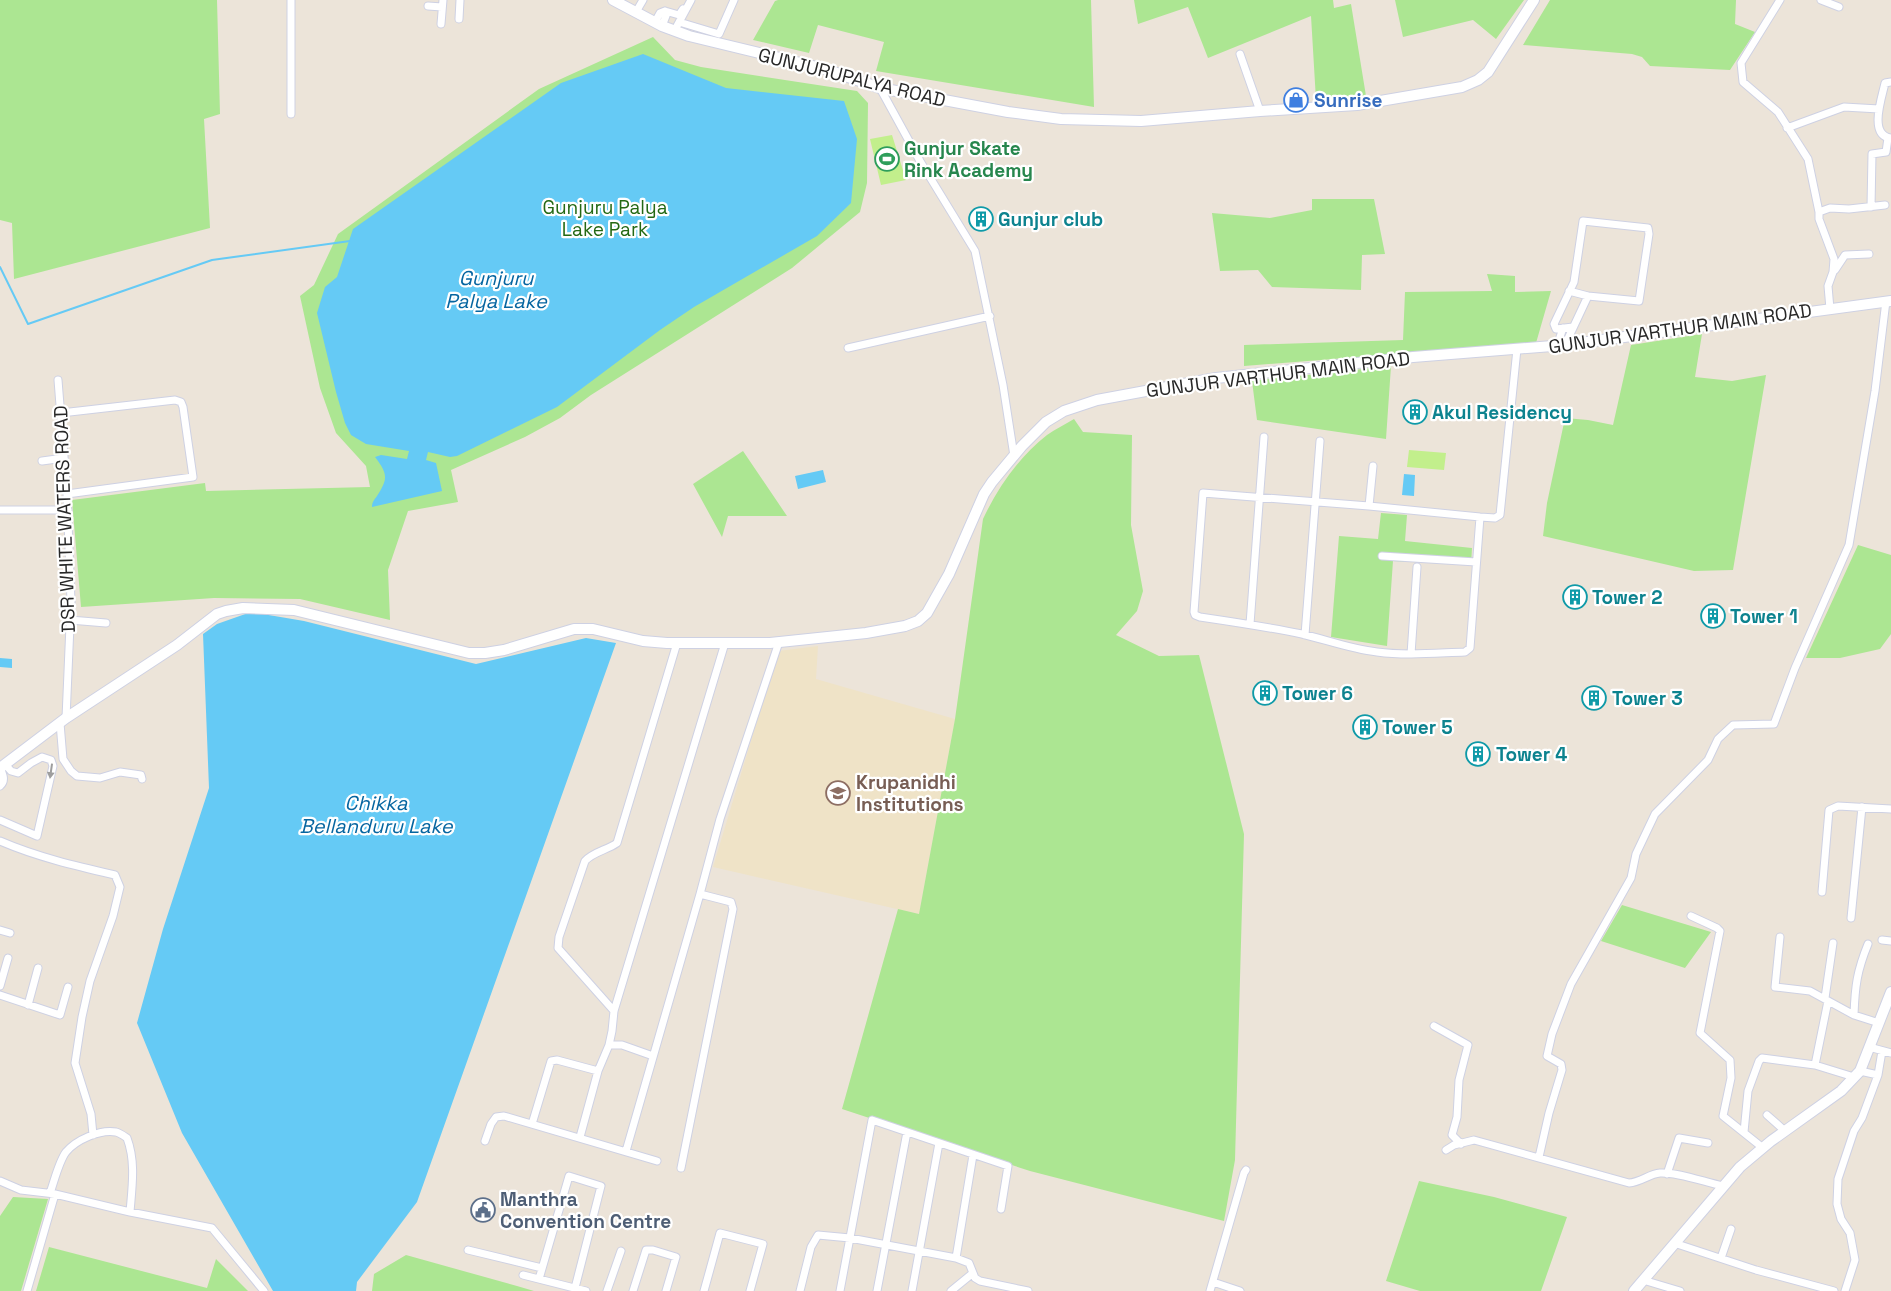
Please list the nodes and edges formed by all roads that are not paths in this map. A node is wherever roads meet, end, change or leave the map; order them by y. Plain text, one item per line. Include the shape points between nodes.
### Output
1 (291, 0) edge
2 (460, 0) edge
3 (613, 0) edge
4 (643, 0) edge
5 (689, 0) edge
6 (734, 0) edge
7 (1534, 0) edge
8 (1780, 0) edge
9 (1821, 0) edge
10 (442, 4) edge
11 (428, 6) dead end
12 (1839, 8) dead end
13 (636, 12) junction
14 (459, 19) dead end
15 (441, 24) dead end
16 (658, 24) junction
17 (676, 27) junction
18 (1240, 54) dead end
19 (1891, 82) edge
20 (880, 88) junction
21 (1879, 109) junction
22 (1260, 110) junction
23 (291, 114) dead end
24 (1788, 128) junction
25 (1889, 138) edge
26 (1885, 205) dead end
27 (1870, 207) junction
28 (1819, 212) junction
29 (1869, 254) dead end
30 (1834, 272) junction
31 (1569, 291) junction
32 (1588, 296) junction
33 (1888, 301) edge
34 (1830, 308) junction
35 (990, 316) junction
36 (1573, 327) junction
37 (1563, 328) junction
38 (1561, 345) junction
39 (848, 348) dead end
40 (1517, 349) junction
41 (58, 380) dead end
42 (61, 413) junction
43 (1264, 437) dead end
44 (1320, 441) dead end
45 (1014, 456) junction
46 (64, 458) junction
47 (42, 460) dead end
48 (1373, 466) dead end
49 (67, 494) junction
50 (1259, 498) junction
51 (1314, 502) junction
52 (1369, 506) junction
53 (0, 510) edge
54 (68, 510) junction
55 (1480, 517) junction
56 (1382, 556) dead end
57 (1476, 562) junction
58 (1418, 567) dead end
59 (70, 620) junction
60 (106, 623) dead end
61 (1250, 624) junction
62 (1305, 635) junction
63 (779, 642) junction
64 (677, 643) junction
65 (725, 643) junction
66 (1411, 654) junction
67 (63, 720) junction
68 (2, 767) edge
69 (142, 780) dead end
70 (0, 786) edge
71 (1862, 807) junction
72 (1891, 809) edge
73 (0, 820) edge
74 (0, 841) edge
75 (1822, 892) dead end
76 (700, 894) junction
77 (1691, 916) dead end
78 (1851, 918) dead end
79 (0, 930) edge
80 (10, 933) dead end
81 (1780, 937) dead end
82 (1882, 940) dead end
83 (1891, 940) edge
84 (1834, 943) dead end
85 (1868, 944) dead end
86 (8, 958) dead end
87 (38, 968) dead end
88 (0, 986) edge
89 (68, 987) dead end
90 (1891, 992) edge
91 (0, 995) edge
92 (1827, 1000) junction
93 (28, 1005) junction
94 (614, 1012) junction
95 (1854, 1015) junction
96 (1879, 1022) junction
97 (1434, 1026) dead end
98 (609, 1045) junction
99 (1869, 1047) junction
100 (1882, 1051) junction
101 (1891, 1053) edge
102 (653, 1056) junction
103 (1815, 1064) junction
104 (598, 1071) junction
105 (1857, 1074) junction
106 (1878, 1075) junction
107 (1767, 1115) dead end
108 (532, 1124) junction
109 (1784, 1131) junction
110 (907, 1132) junction
111 (1744, 1132) junction
112 (93, 1135) junction
113 (580, 1137) junction
114 (485, 1141) dead end
115 (939, 1143) junction
116 (1708, 1143) dead end
117 (1461, 1144) junction
118 (1763, 1148) junction
119 (1446, 1150) dead end
120 (626, 1151) junction
121 (973, 1155) junction
122 (1539, 1157) junction
123 (657, 1161) dead end
124 (681, 1168) dead end
125 (1246, 1170) dead end
126 (1666, 1174) junction
127 (0, 1181) edge
128 (1722, 1186) junction
129 (52, 1194) junction
130 (1001, 1210) dead end
131 (130, 1212) junction
132 (1731, 1229) dead end
133 (850, 1238) junction
134 (1674, 1243) junction
135 (886, 1245) junction
136 (468, 1250) dead end
137 (621, 1251) dead end
138 (920, 1252) junction
139 (956, 1258) junction
140 (1721, 1258) junction
141 (542, 1268) junction
142 (972, 1273) junction
143 (523, 1275) dead end
144 (538, 1279) junction
145 (1643, 1280) junction
146 (1213, 1282) junction
147 (575, 1288) junction
148 (27, 1291) edge
149 (264, 1291) edge
150 (586, 1291) edge
151 (607, 1291) edge
152 (633, 1291) edge
153 (666, 1291) edge
154 (704, 1291) edge
155 (750, 1291) edge
156 (800, 1291) edge
157 (840, 1291) edge
158 (877, 1291) edge
159 (912, 1291) edge
160 (951, 1291) edge
161 (1028, 1291) edge
162 (1210, 1291) edge
163 (1240, 1291) edge
164 (1634, 1291) edge
165 (1680, 1291) edge
166 (1834, 1291) edge
167 (1845, 1291) edge

1 - 23 street
2 - 14 street
3 - 13 main road, GUNJURUPALYA ROAD
4 - 13 street
5 - 16 street via 680,15 665,11 666,16
5 - 17 street
6 - 17 street via 719,34
7 - 22 main road, GUNJURUPALYA ROAD via 1488,72 1468,85 1356,105
8 - 24 street via 1741,63 1743,82 1778,112
9 - 12 street
10 - 11 street
10 - 15 street
13 - 16 main road, GUNJURUPALYA ROAD
16 - 17 main road, GUNJURUPALYA ROAD
17 - 20 main road, GUNJURUPALYA ROAD via 698,39 825,69
18 - 22 street
19 - 21 street via 1885,82
20 - 22 main road, GUNJURUPALYA ROAD via 1061,119 1141,121
20 - 35 street via 975,251
21 - 24 street via 1844,107
21 - 25 street via 1880,132
24 - 28 street via 1808,159
25 - 27 street via 1886,152 1872,154
26 - 27 street
27 - 28 street via 1830,208
28 - 30 street via 1833,254
29 - 30 street via 1845,255
30 - 34 street via 1828,286
31 - 32 street
31 - 32 street via 1574,282 1583,221 1648,228 1639,301
31 - 37 street via 1554,324 1556,328
32 - 36 street
33 - 34 main road, GUNJUR VARTHUR MAIN ROAD
33 - 122 street via 1850,545 1795,668 1774,724 1734,724 1718,739 1708,760 1655,814 1636,854 1631,878 1572,984 1552,1034 1546,1053 1561,1064 1562,1070
34 - 38 main road, GUNJUR VARTHUR MAIN ROAD
35 - 39 street
35 - 45 street
36 - 37 street
36 - 38 street
37 - 38 street
38 - 40 main road, GUNJUR VARTHUR MAIN ROAD
40 - 45 main road, GUNJUR VARTHUR MAIN ROAD via 1216,378 1097,400 1064,411 1046,422
40 - 55 street via 1500,514 1496,518
41 - 42 street, DSR WHITE WATERS ROAD
42 - 46 street, DSR WHITE WATERS ROAD
42 - 49 street via 175,400 181,402 194,477
43 - 50 street
44 - 51 street
45 - 63 main road, GUNJUR VARTHUR MAIN ROAD via 984,494 948,574 927,613 918,621 879,631
46 - 47 street
46 - 49 street, DSR WHITE WATERS ROAD
48 - 52 street
49 - 54 street, DSR WHITE WATERS ROAD
50 - 51 street
50 - 61 street
50 - 61 street via 1203,493 1194,612 1200,617
51 - 52 street
51 - 62 street
52 - 55 street
53 - 54 street
54 - 59 street, DSR WHITE WATERS ROAD
55 - 57 street
56 - 57 street
57 - 66 street via 1470,648 1465,652
58 - 66 street
59 - 60 street
59 - 67 street, DSR WHITE WATERS ROAD
61 - 62 street
62 - 66 street via 1336,645
63 - 65 main road, GUNJUR VARTHUR MAIN ROAD
63 - 76 street via 720,819
64 - 65 main road, GUNJUR VARTHUR MAIN ROAD
64 - 67 main road, GUNJUR VARTHUR MAIN ROAD via 643,640 593,629 574,629 504,650 469,653 294,610 242,608 217,614 177,645
64 - 94 street via 616,843 585,861 559,937 558,948
65 - 94 street
67 - 68 main road, GUNJUR VARTHUR MAIN ROAD
67 - 69 street, DSR WHITE WATERS ROAD via 63,759 77,776 100,778 120,772 141,775
68 - 70 street via 4,778
68 -> 73 street via 18,772 42,757 51,760 53,766 37,836
71 - 72 street
71 - 75 street via 1838,806 1829,810
71 - 78 street
74 - 112 street via 50,859 115,875 120,887 90,981 76,1062 91,1114
76 - 102 street
76 - 124 street via 731,902 733,909
77 - 111 street via 1720,931 1700,1034 1730,1060 1723,1116
79 - 80 street
81 - 92 street via 1775,987 1810,991
82 - 83 street
84 - 92 street
85 - 95 street via 1859,966
86 - 88 street
87 - 93 street
89 - 93 street via 60,1015
90 - 96 main road
91 - 93 street
92 - 95 street
92 - 103 street
94 - 98 street
95 - 96 street
96 - 99 main road
97 - 117 street via 1468,1045 1459,1080 1457,1117 1452,1134
98 - 102 street via 622,1045
98 - 104 street
99 - 100 street
99 - 105 main road
100 - 101 street
100 - 106 street
102 - 120 street
103 - 105 street
103 - 111 street via 1759,1060 1748,1091
104 - 108 street via 551,1061
104 - 113 street
105 - 106 street
105 - 109 main road via 1841,1091
106 - 167 street via 1838,1179 1837,1204 1850,1233 1855,1260
107 - 109 street
108 - 113 street
108 - 114 street via 504,1116 496,1117
109 - 118 main road
110 - 115 street
110 - 133 street via 872,1120
110 - 135 street
111 - 118 street
112 - 129 street via 65,1154
112 - 131 street via 118,1132 127,1138 132,1151
113 - 120 street
115 - 121 street
115 - 138 street
116 - 126 street via 1679,1138
117 - 119 street
117 - 122 street via 1474,1140
118 - 128 main road
120 - 123 street
121 - 130 street via 1008,1166
121 - 139 street
122 - 126 street via 1629,1183 1652,1174
125 - 146 street
126 - 128 street
127 - 129 street via 21,1190
128 - 134 main road
129 - 131 street
129 - 148 street
131 - 149 street via 212,1228
132 - 140 street
133 - 135 street
133 - 156 street via 818,1235 811,1247
133 - 157 street
134 - 140 street
134 - 145 main road
135 - 138 street
135 - 158 street
136 - 141 street
137 - 151 street
138 - 139 street
138 - 159 street
139 - 142 street via 969,1263
140 - 166 street
141 - 144 street
141 - 147 street via 568,1176 600,1186
142 - 160 street
142 - 161 street via 980,1281
143 - 144 street
144 - 147 street
145 - 164 main road
145 - 165 street
146 - 162 street
146 - 163 street
147 - 150 street
152 - 153 street via 646,1250 653,1250 676,1257
154 - 155 street via 720,1234 763,1244

